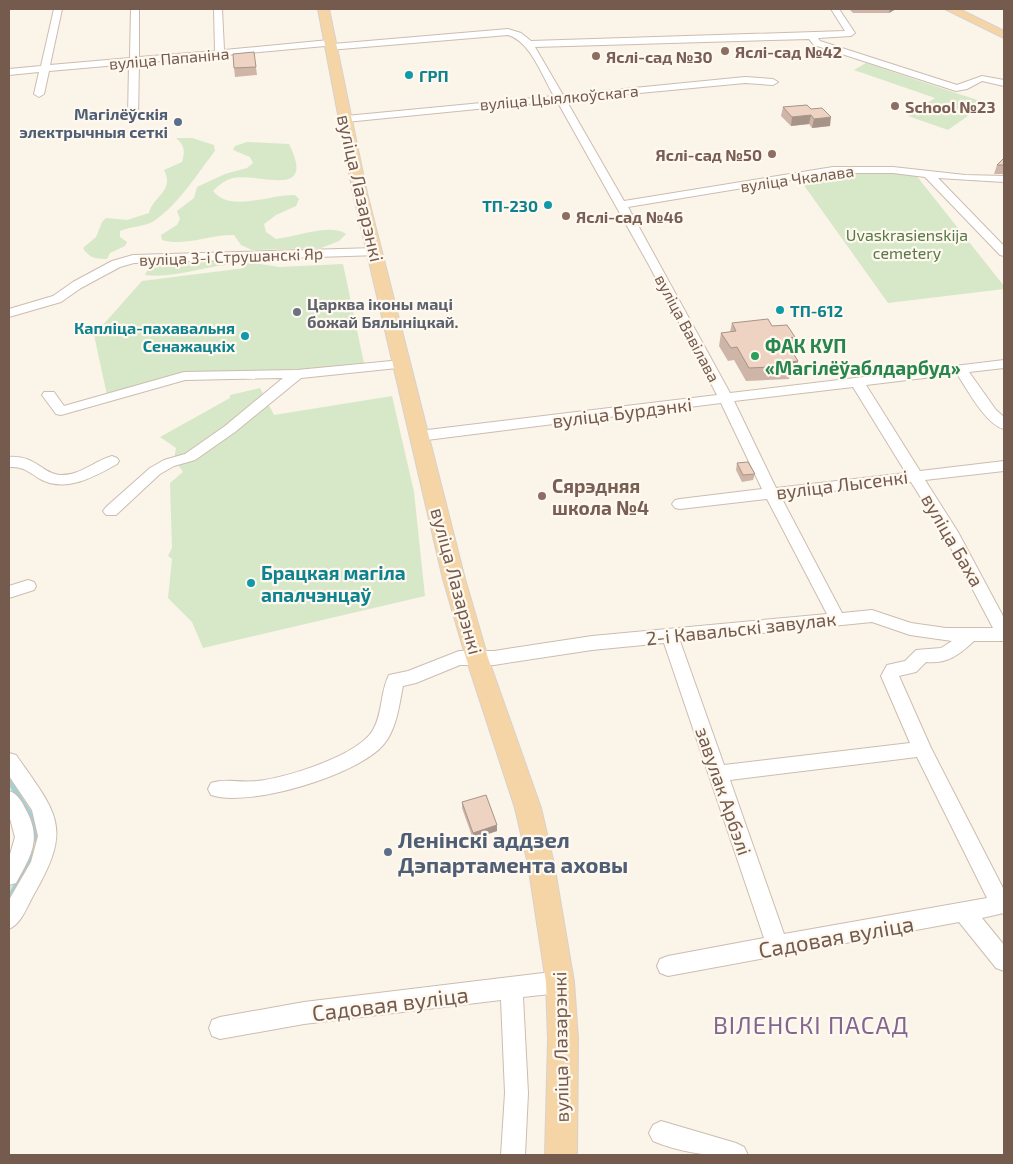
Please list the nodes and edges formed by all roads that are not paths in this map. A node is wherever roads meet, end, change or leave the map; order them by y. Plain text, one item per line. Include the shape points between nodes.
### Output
1 (58, 9) edge
2 (135, 9) edge
3 (218, 9) edge
4 (323, 9) edge
5 (835, 9) edge
6 (951, 9) edge
7 (962, 9) edge
8 (1004, 30) edge
9 (1004, 35) edge
10 (811, 36) junction
11 (529, 44) junction
12 (329, 45) junction
13 (220, 53) junction
14 (133, 61) junction
15 (44, 68) junction
16 (9, 72) edge
17 (773, 82) dead end
18 (1004, 82) edge
19 (38, 94) dead end
20 (560, 97) junction
21 (133, 118) dead end
22 (346, 118) junction
23 (928, 174) junction
24 (1004, 179) edge
25 (622, 206) junction
26 (375, 252) junction
27 (1004, 252) edge
28 (9, 313) edge
29 (402, 364) junction
30 (1004, 364) edge
31 (961, 370) junction
32 (297, 374) junction
33 (858, 382) junction
34 (49, 395) dead end
35 (726, 399) junction
36 (1004, 425) edge
37 (419, 436) junction
38 (112, 461) dead end
39 (9, 462) edge
40 (1004, 466) edge
41 (916, 476) junction
42 (771, 493) junction
43 (680, 504) dead end
44 (111, 511) dead end
45 (28, 586) dead end
46 (9, 592) edge
47 (837, 618) junction
48 (1003, 628) edge
49 (910, 629) junction
50 (969, 635) junction
51 (670, 636) junction
52 (922, 655) junction
53 (477, 658) junction
54 (922, 749) junction
55 (9, 761) edge
56 (717, 774) junction
57 (218, 789) dead end
58 (9, 799) edge
59 (9, 876) edge
60 (1002, 904) edge
61 (965, 913) junction
62 (9, 919) edge
63 (778, 947) junction
64 (1004, 961) edge
65 (668, 966) dead end
66 (560, 982) junction
67 (510, 988) junction
68 (220, 1028) dead end
69 (661, 1133) dead end
70 (513, 1155) edge
71 (561, 1155) edge
72 (736, 1155) edge

1 - 15 street
2 - 14 street
3 - 13 street
4 - 12 main road, вуліца Лазарэнкі
5 - 10 street via 851,33
6 - 9 main road
7 - 8 main road
10 - 11 street
10 - 18 street via 817,43 956,88 966,87 976,79
11 - 12 street, вуліца Папаніна via 518,34 508,32
11 - 20 street, вуліца Вавілава
12 - 13 street, вуліца Папаніна
12 - 22 main road, вуліца Лазарэнкі
13 - 14 street, вуліца Папаніна
14 - 15 street, вуліца Папаніна
14 - 21 street
15 - 16 street, вуліца Папаніна
15 - 19 street
17 - 20 street, вуліца Цыялкоўскага via 745,80
20 - 22 street, вуліца Цыялкоўскага
20 - 25 street, вуліца Вавілава
22 - 26 main road, вуліца Лазарэнкі
23 - 24 street, вуліца Чкалава
23 - 25 street, вуліца Чкалава via 893,170 833,170
23 - 27 street
25 - 35 street, вуліца Вавілава
26 - 28 street, вуліца 3-і Струшанскі Яр via 134,259 116,264 57,299
26 - 29 main road, вуліца Лазарэнкі
29 - 32 street
29 - 37 main road, вуліца Лазарэнкі
30 - 31 street, вуліца Бурдэнкі
31 - 33 street, вуліца Бурдэнкі
31 - 36 street via 991,413
32 - 34 street via 184,376 61,411
32 - 44 street via 190,456 155,471
33 - 35 street, вуліца Бурдэнкі
33 - 41 street, вуліца Баха
35 - 37 street, вуліца Бурдэнкі
35 - 42 street, вуліца Вавілава
37 - 53 main road, вуліца Лазарэнкі
38 - 39 street via 86,475 57,480 45,476 26,462
40 - 41 street, вуліца Лысенкі
41 - 42 street, вуліца Лысенкі
41 - 48 street, вуліца Баха
42 - 43 street, вуліца Лысенкі
42 - 47 street, вуліца Вавілава
45 - 46 street
47 - 49 street, 2-і Кавальскі завулак via 872,616
47 - 51 street, 2-і Кавальскі завулак
48 - 50 street, 2-і Кавальскі завулак
49 - 50 street, 2-і Кавальскі завулак
49 - 52 street
50 - 52 street via 946,655
51 - 53 street, 2-і Кавальскі завулак
51 - 56 street, завулак Арбэлі
52 - 54 street via 910,667 894,670 890,676
53 - 57 street, 2-і Кавальскі завулак via 459,658 410,678 395,680 386,722 378,739 341,764 261,789
53 - 66 main road, вуліца Лазарэнкі via 528,808 542,864
54 - 56 street
54 - 60 street
55 - 62 street via 34,799 48,834 46,850
56 - 63 street, завулак Арбэлі
58 - 59 street via 26,829 25,840
60 - 61 street, Садовая вуліца
61 - 63 street, Садовая вуліца
61 - 64 street
63 - 65 street, Садовая вуліца
66 - 67 street, Садовая вуліца
66 - 71 main road, вуліца Лазарэнкі via 563,1039
67 - 68 street, Садовая вуліца via 304,1013
67 - 70 street via 516,1049 517,1125
69 - 72 street

